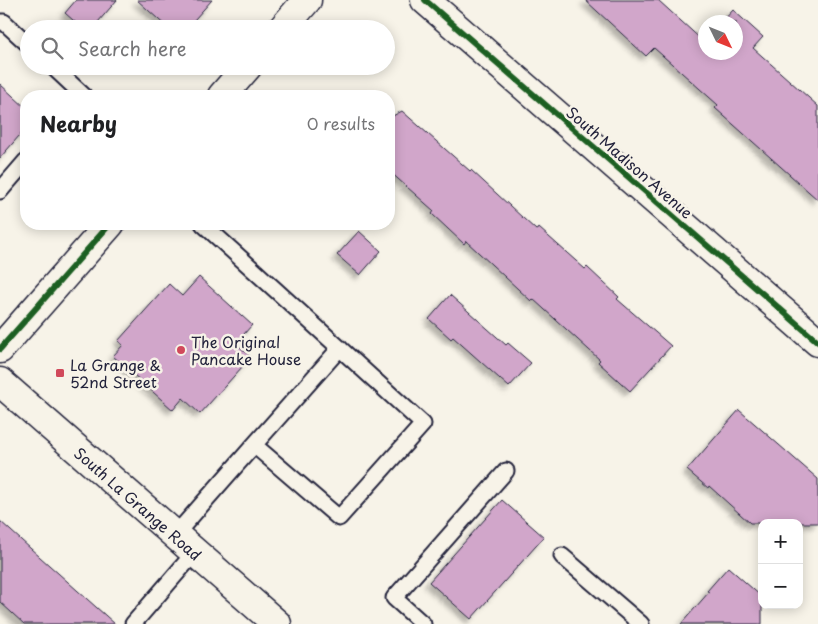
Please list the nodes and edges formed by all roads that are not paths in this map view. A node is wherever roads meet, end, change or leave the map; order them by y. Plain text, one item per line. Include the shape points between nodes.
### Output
1 (307, 0) edge
2 (425, 0) edge
3 (290, 20) edge
4 (0, 22) edge
5 (20, 37) edge
6 (62, 75) edge
7 (240, 75) edge
8 (78, 90) edge
9 (227, 90) edge
10 (20, 168) edge
11 (0, 191) edge
12 (105, 230) edge
13 (209, 230) edge
14 (818, 342) edge
15 (340, 348) junction
16 (0, 349) edge
17 (0, 382) edge
18 (254, 444) junction
19 (506, 471) dead end
20 (185, 543) junction
21 (562, 556) dead end
22 (132, 624) edge
23 (277, 624) edge
24 (423, 624) edge
25 (641, 624) edge

1 - 3 street
2 - 14 street, South Madison Avenue
4 - 5 lane
6 - 8 lane
7 - 9 street
10 - 11 lane
12 - 16 street
13 - 15 lane
15 - 18 lane
15 - 18 lane via 423,424 339,518
17 - 20 street, South La Grange Road
18 - 20 lane
19 - 24 lane via 394,598
20 - 22 lane
20 - 23 street, South La Grange Road
21 - 25 lane

